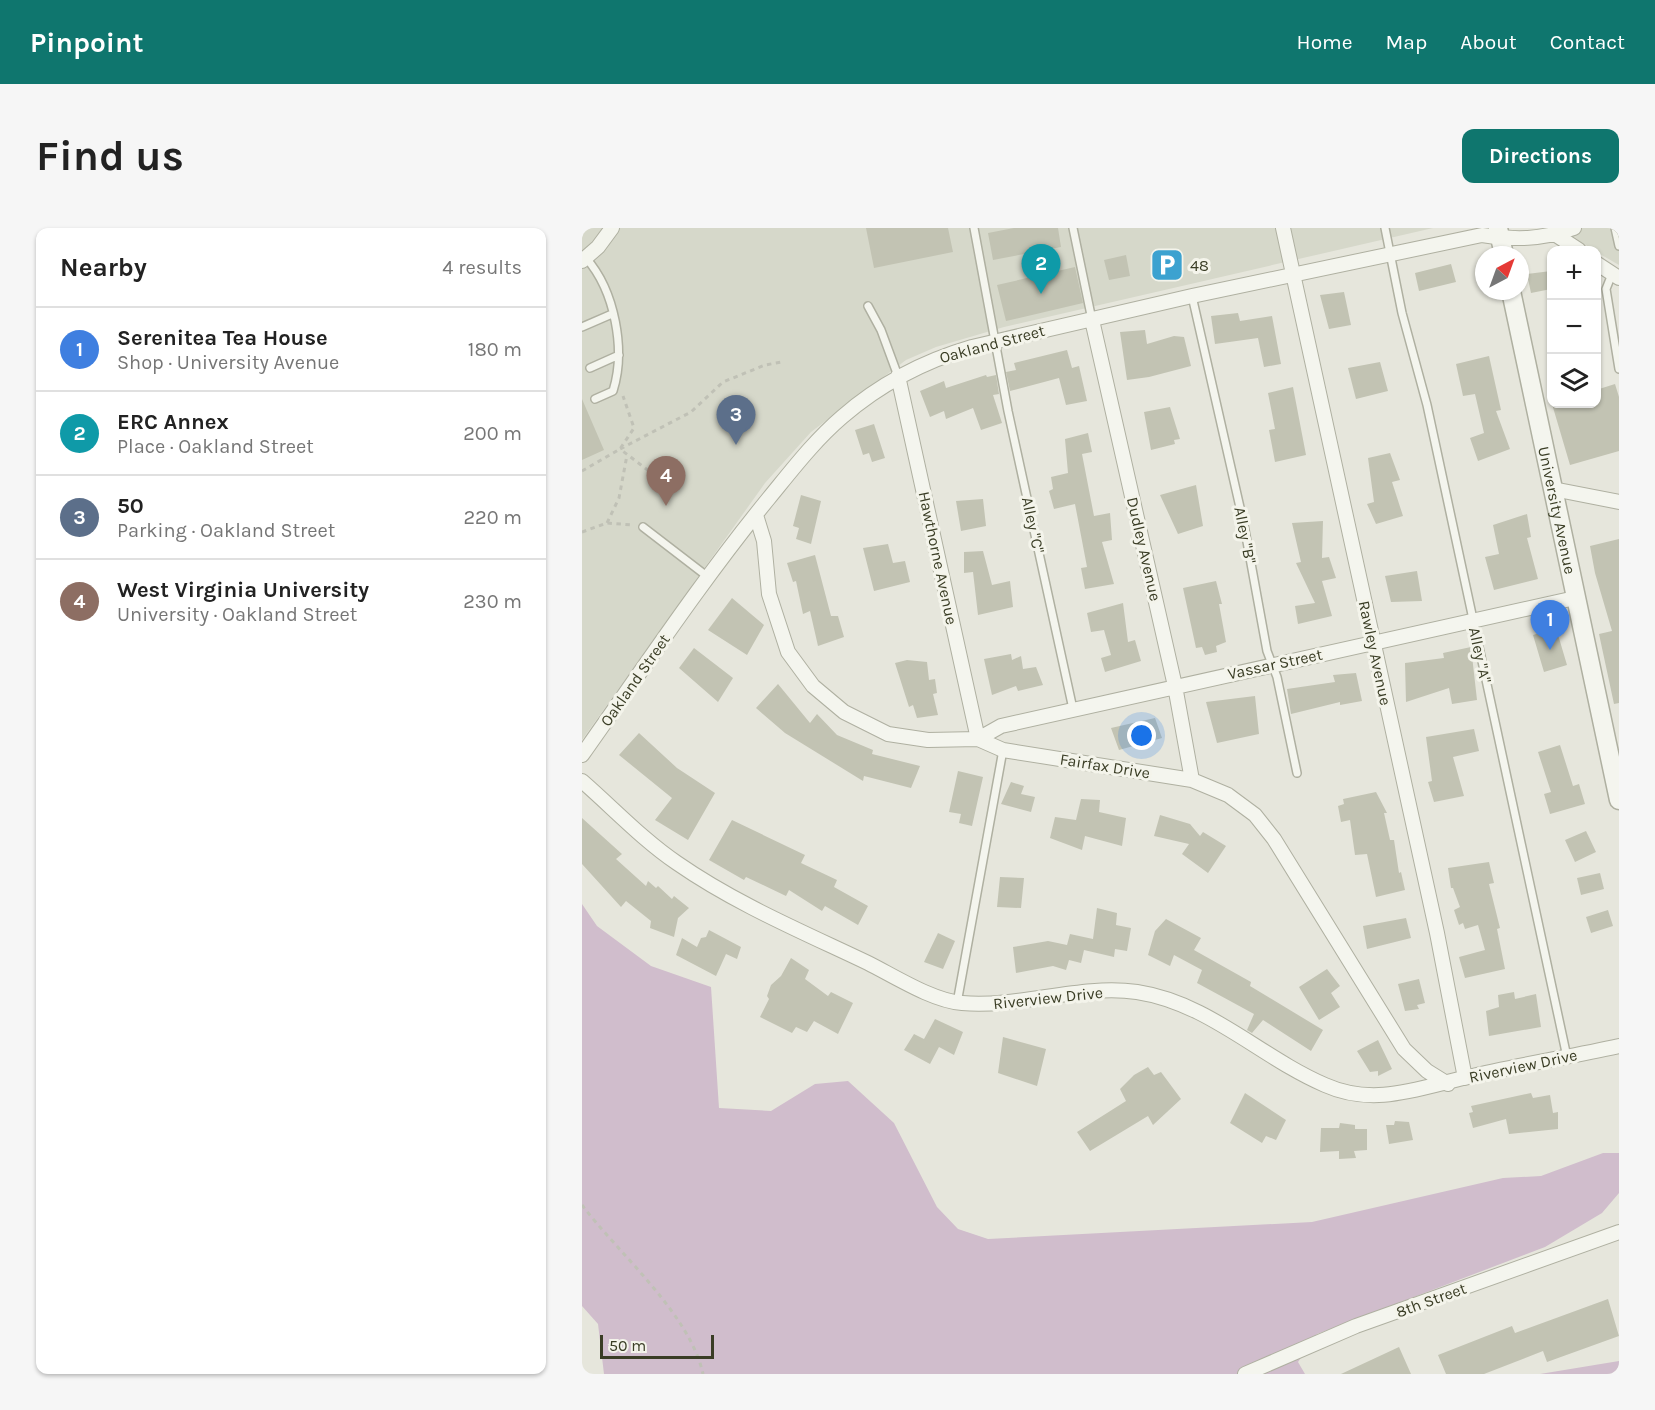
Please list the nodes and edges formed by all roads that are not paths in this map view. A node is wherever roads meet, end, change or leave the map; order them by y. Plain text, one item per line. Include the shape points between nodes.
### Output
1 (612, 228) edge
2 (974, 228) edge
3 (1073, 228) edge
4 (1283, 228) edge
5 (1385, 228) edge
6 (1574, 228) edge
7 (1615, 228) edge
8 (1556, 235) junction
9 (1501, 240) edge
10 (1573, 246) edge
11 (1619, 246) edge
12 (1391, 254) junction
13 (584, 259) edge
14 (1601, 266) edge
15 (1293, 275) junction
16 (1615, 276) edge
17 (1192, 296) junction
18 (1514, 300) edge
19 (868, 306) dead end
20 (612, 314) junction
21 (1092, 320) junction
22 (582, 327) edge
23 (996, 341) junction
24 (619, 355) junction
25 (590, 368) dead end
26 (1619, 369) edge
27 (898, 376) junction
28 (595, 399) dead end
29 (1553, 489) junction
30 (1619, 502) edge
31 (756, 515) junction
32 (642, 527) road end
33 (708, 577) junction
34 (1575, 598) junction
35 (1472, 621) junction
36 (1374, 644) junction
37 (1272, 664) junction
38 (1175, 686) junction
39 (1073, 709) junction
40 (978, 739) junction
41 (1003, 750) junction
42 (582, 755) edge
43 (1297, 773) dead end
44 (1192, 780) junction
45 (582, 781) edge
46 (1619, 800) edge
47 (957, 1003) junction
48 (1619, 1047) edge
49 (1568, 1057) junction
50 (1465, 1078) junction
51 (1448, 1084) junction
52 (1619, 1232) edge
53 (1245, 1374) edge

1 - 13 street
2 - 23 lane, Alley "C"
3 - 21 lane
4 - 15 street, Rawley Avenue
5 - 12 lane, Alley "A"
6 - 8 street, Oakland Street
7 - 11 lane
8 - 9 street, Oakland Street
8 - 10 street
9 - 12 street, Oakland Street via 1482,235
12 - 15 street, Oakland Street
12 - 35 lane, Alley "A" via 1402,313 1428,405
13 - 20 lane via 594,267
14 - 16 street
15 - 17 street, Oakland Street
15 - 36 street, Rawley Avenue
16 - 26 lane via 1606,290
17 - 21 street, Oakland Street
17 - 37 lane, Alley "B"
18 - 29 street, University Avenue
19 - 27 lane
20 - 22 lane
20 - 24 lane
21 - 23 street, Oakland Street
21 - 38 street, Dudley Avenue
23 - 27 street, Oakland Street via 938,357
23 - 39 lane, Alley "C"
24 - 25 lane
24 - 28 lane via 613,391
27 - 31 street, Oakland Street via 822,436
27 - 40 street, Hawthorne Avenue
29 - 30 street
29 - 34 street, University Avenue
31 - 33 street, Oakland Street
31 - 40 street, Fairfax Drive via 764,541 769,594 788,652 813,686 844,712 888,734 928,740
32 - 33 lane
33 - 42 street, Oakland Street
34 - 35 street, Vassar Street
34 - 46 street, University Avenue
35 - 36 street, Vassar Street
35 - 49 lane, Alley "A"
36 - 37 street, Vassar Street
36 - 50 street, Rawley Avenue
37 - 38 street, Vassar Street
37 - 43 lane, Alley "B"
38 - 39 street, Vassar Street
38 - 44 street, Dudley Avenue
39 - 40 street, Vassar Street via 1001,726
40 - 41 street, Fairfax Drive
41 - 44 street, Fairfax Drive
41 - 47 lane
44 - 51 street, Fairfax Drive via 1228,795 1255,815 1274,839 1404,1049
45 - 47 street, Riverview Drive via 673,861 706,882 745,905
47 - 51 street, Riverview Drive via 1027,1001 1104,990 1138,993 1206,1015 1325,1086 1352,1094 1378,1097
48 - 49 street, Riverview Drive
49 - 50 street, Riverview Drive
50 - 51 street, Riverview Drive
52 - 53 street, 8th Street via 1356,1326

